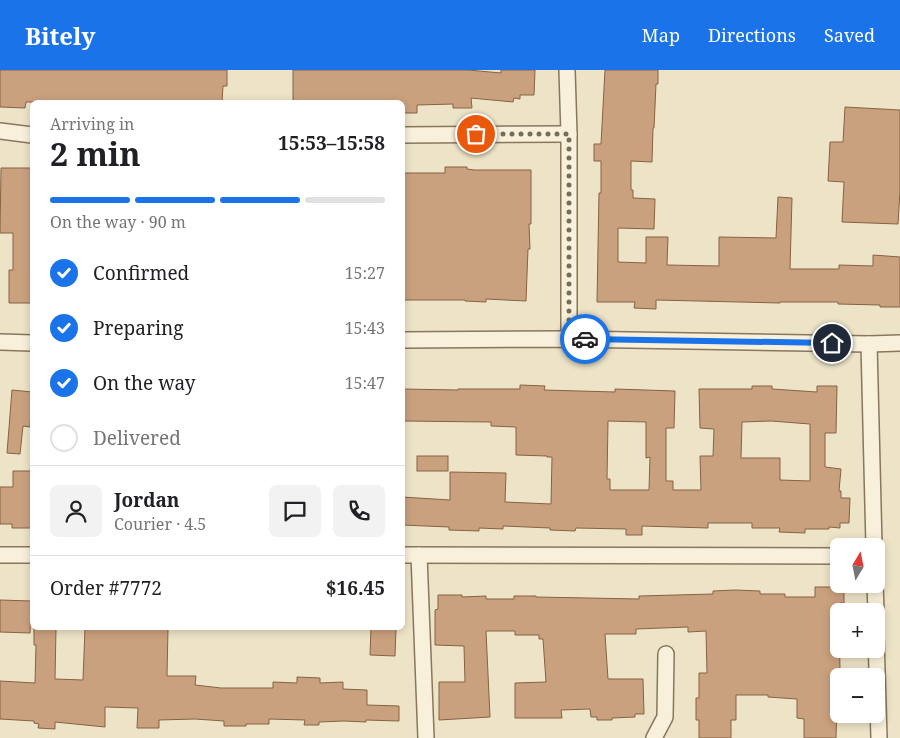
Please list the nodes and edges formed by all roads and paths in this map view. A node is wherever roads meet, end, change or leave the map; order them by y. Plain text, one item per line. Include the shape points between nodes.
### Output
1 (567, 70) edge
2 (0, 131) edge
3 (569, 134) junction
4 (30, 135) edge
5 (405, 135) edge
6 (569, 339) junction
7 (405, 340) edge
8 (0, 342) edge
9 (30, 343) edge
10 (900, 343) edge
11 (869, 344) junction
12 (874, 538) edge
13 (0, 555) edge
14 (30, 555) edge
15 (405, 555) edge
16 (419, 555) junction
17 (830, 556) edge
18 (666, 654) dead end
19 (877, 658) edge
20 (426, 738) edge
21 (654, 738) edge
22 (879, 738) edge

1 - 3 street
2 - 4 street
3 - 5 street
3 - 6 street
6 - 7 street
6 - 11 street
8 - 9 street
10 - 11 street
11 - 12 street
13 - 14 street
15 - 16 street
16 - 17 street
16 - 20 street
18 - 21 street via 665,717
19 - 22 street

